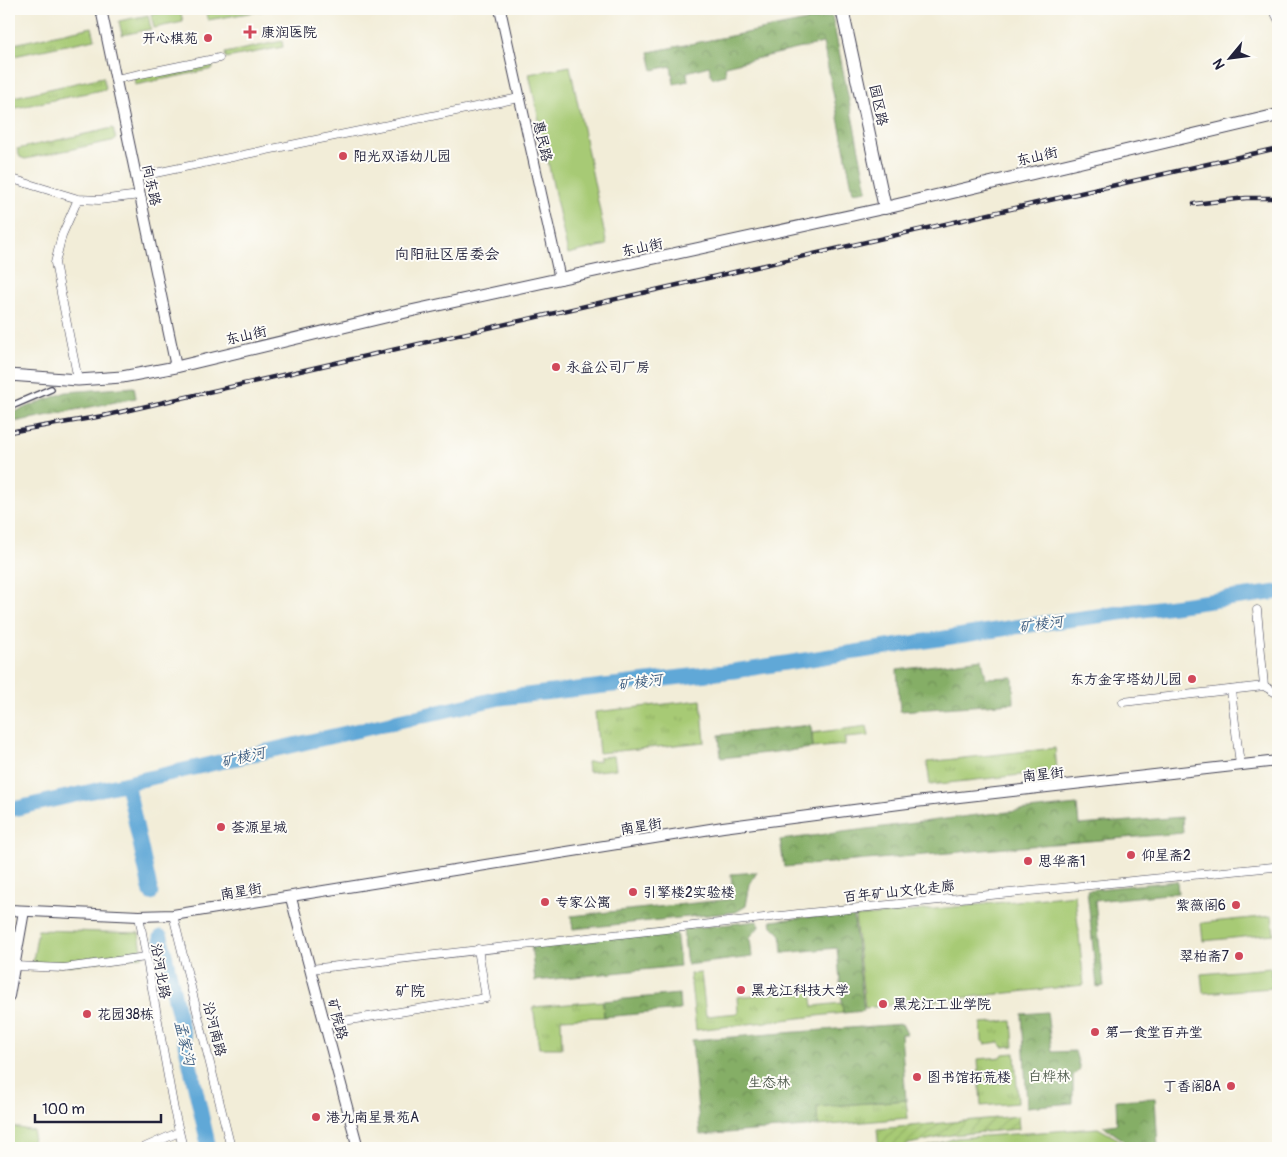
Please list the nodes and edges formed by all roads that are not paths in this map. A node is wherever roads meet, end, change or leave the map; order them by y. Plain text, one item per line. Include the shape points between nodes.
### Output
1 (101, 9) edge
2 (500, 9) edge
3 (842, 9) edge
4 (1273, 9) edge
5 (1278, 19) edge
6 (219, 58) dead end
7 (116, 79) junction
8 (519, 98) junction
9 (1278, 115) edge
10 (136, 177) junction
11 (9, 178) edge
12 (140, 195) junction
13 (78, 199) junction
14 (886, 208) junction
15 (560, 279) junction
16 (176, 367) junction
17 (9, 375) edge
18 (78, 380) junction
19 (51, 389) dead end
20 (9, 407) edge
21 (1257, 610) dead end
22 (1264, 686) junction
23 (1232, 690) junction
24 (1278, 694) edge
25 (1123, 702) dead end
26 (1278, 761) edge
27 (1240, 765) junction
28 (1273, 867) dead end
29 (292, 898) junction
30 (9, 910) edge
31 (24, 911) junction
32 (139, 916) junction
33 (173, 916) junction
34 (478, 949) junction
35 (146, 957) junction
36 (14, 966) junction
37 (311, 969) junction
38 (9, 996) edge
39 (325, 1024) junction
40 (179, 1132) junction
41 (143, 1148) edge
42 (183, 1148) edge
43 (231, 1148) edge
44 (358, 1148) edge

1 - 7 street, 向东路
2 - 8 street, 惠民路
3 - 14 highway, 园区路
4 - 5 street
6 - 7 street
7 - 10 street, 向东路
8 - 10 street
8 - 15 street, 惠民路
9 - 14 highway, 东山街
10 - 12 street, 向东路
11 - 13 street
12 - 13 street
12 - 16 street, 向东路
13 - 18 street via 62,234 55,263
14 - 15 main road, 东山街
15 - 16 main road, 东山街
16 - 18 main road, 东山街 via 122,377
17 - 18 main road, 东山街
19 - 20 street
21 - 22 street
22 - 23 street
22 - 24 street
23 - 25 street
23 - 27 street
26 - 27 street, 南星街
27 - 29 street, 南星街 via 723,826
28 - 34 street, 百年矿山文化走廊 via 982,894
29 - 33 street, 南星街
29 - 37 street, 矿院路
30 - 31 street, 南星街
31 - 32 street, 南星街
31 - 36 street
32 - 33 street, 南星街
32 - 35 street, 沿河北路
33 - 43 street, 沿河南路
34 - 37 street, 百年矿山文化走廊
34 - 39 street via 486,998
35 - 36 street via 64,968
35 - 40 street, 沿河北路
36 - 38 street
37 - 39 street, 矿院路
39 - 44 street, 矿院路
40 - 41 street
40 - 42 street, 沿河北路

